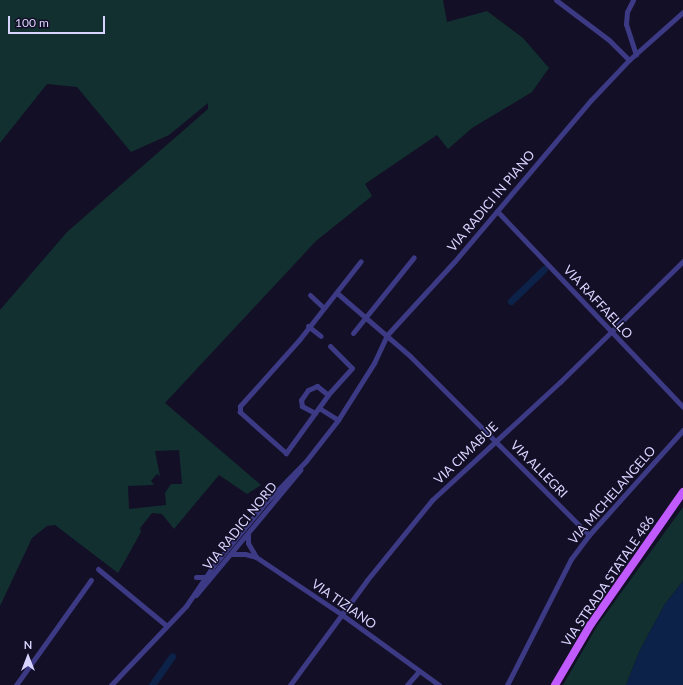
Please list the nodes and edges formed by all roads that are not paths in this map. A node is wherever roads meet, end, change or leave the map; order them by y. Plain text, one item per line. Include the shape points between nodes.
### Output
1 (556, 0) edge
2 (633, 0) edge
3 (683, 12) edge
4 (636, 54) junction
5 (629, 60) junction
6 (497, 211) junction
7 (414, 257) dead end
8 (683, 261) edge
9 (361, 262) dead end
10 (337, 293) junction
11 (310, 295) dead end
12 (324, 308) junction
13 (366, 317) junction
14 (308, 326) junction
15 (609, 331) junction
16 (353, 333) dead end
17 (387, 335) junction
18 (321, 336) dead end
19 (330, 346) dead end
20 (328, 395) junction
21 (319, 408) junction
22 (683, 408) edge
23 (315, 413) junction
24 (338, 420) junction
25 (683, 430) edge
26 (495, 440) junction
27 (301, 467) junction
28 (683, 492) edge
29 (249, 533) junction
30 (589, 534) junction
31 (234, 541) joint
32 (231, 554) junction
33 (256, 558) junction
34 (98, 569) dead end
35 (215, 574) junction
36 (205, 577) junction
37 (91, 580) dead end
38 (198, 588) junction
39 (194, 596) junction
40 (341, 614) junction
41 (167, 626) junction
42 (419, 670) junction
43 (16, 685) edge
44 (111, 685) edge
45 (290, 685) edge
46 (407, 685) edge
47 (439, 685) edge
48 (507, 685) edge
49 (555, 685) edge

1 - 5 street via 609,40
2 - 4 street via 627,12 626,24
3 - 4 street, VIA RADICI IN PIANO
4 - 5 street, VIA RADICI IN PIANO
5 - 6 street, VIA RADICI IN PIANO via 591,100
6 - 15 street, VIA RAFFAELLO
6 - 17 street, VIA RADICI IN PIANO
7 - 13 street
8 - 15 street, VIA CIMABUE
9 - 10 street
10 - 12 street
10 - 13 street, VIA ALLEGRI
11 - 12 street
12 - 14 street
13 - 16 street
13 - 17 street, VIA ALLEGRI
14 - 18 street
14 - 23 street via 239,410 286,452
15 - 22 street, VIA RAFFAELLO
15 - 26 street, VIA CIMABUE via 560,382
17 - 24 street, VIA RADICI IN PIANO via 374,363
17 - 26 street, VIA ALLEGRI
19 - 20 street via 352,368
20 - 21 street
20 - 23 street via 317,386 308,390 301,400 302,406
21 - 23 street
21 - 24 street
24 - 27 street, VIA RADICI IN PIANO
25 - 30 street, VIA MICHELANGELO
26 - 30 street, VIA ALLEGRI
26 - 40 street, VIA CIMABUE via 432,500
27 - 29 street, VIA RADICI NORD
27 - 31 street, VIA RADICI IN PIANO via 276,491
28 - 49 main road, VIA STRADA STATALE 486 via 591,624
29 - 32 street, VIA RADICI NORD
29 - 33 street via 248,543
30 - 48 street, VIA MICHELANGELO via 571,559
31 - 36 street, VIA RADICI NORD
32 - 33 street via 245,554
32 - 35 street, VIA RADICI NORD
33 - 40 street, VIA TIZIANO
34 - 41 street
35 - 36 street
35 - 39 street, VIA RADICI NORD via 198,595
36 - 38 street, VIA RADICI NORD
36 - 38 street via 196,577
37 - 43 street
38 - 39 street, VIA RADICI NORD
39 - 41 street, VIA RADICI NORD
40 - 42 street, VIA TIZIANO
40 - 45 street, VIA CIMABUE
41 - 44 street, VIA RADICI NORD
42 - 46 street
42 - 47 street, VIA TIZIANO

